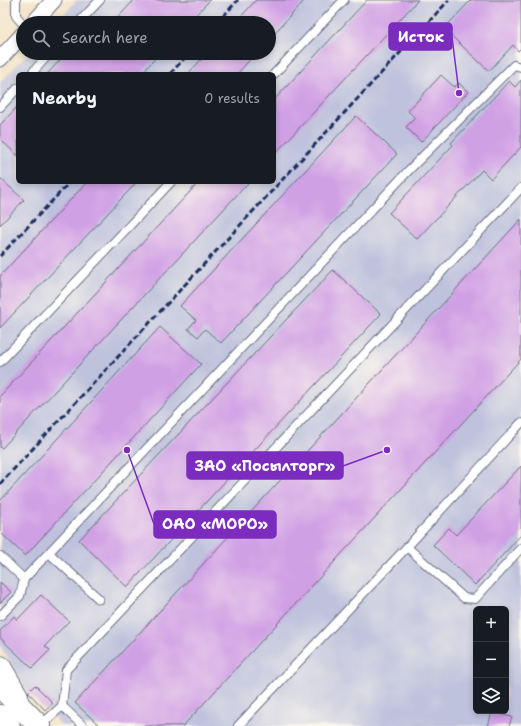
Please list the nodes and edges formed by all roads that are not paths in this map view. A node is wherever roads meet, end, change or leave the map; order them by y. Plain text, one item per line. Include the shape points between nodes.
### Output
1 (16, 0) edge
2 (54, 0) edge
3 (100, 0) edge
4 (344, 0) edge
5 (16, 16) edge
6 (39, 16) edge
7 (85, 16) edge
8 (16, 42) edge
9 (0, 59) edge
10 (44, 60) edge
11 (521, 67) edge
12 (33, 72) edge
13 (276, 72) edge
14 (16, 90) edge
15 (0, 107) edge
16 (169, 184) edge
17 (521, 188) edge
18 (0, 362) edge
19 (521, 423) edge
20 (407, 546) junction
21 (521, 548) edge
22 (49, 553) junction
23 (0, 556) edge
24 (24, 579) junction
25 (99, 599) dead end
26 (0, 616) edge
27 (0, 667) edge
28 (0, 686) edge
29 (62, 706) junction
30 (0, 716) edge
31 (36, 722) edge
32 (9, 726) edge
33 (83, 726) edge
34 (238, 726) edge

1 - 5 lane
2 - 6 street
3 - 7 lane
4 - 13 lane
8 - 9 street
10 - 12 lane
11 - 22 lane via 514,65 409,170
14 - 15 lane
16 - 18 lane
17 - 29 lane via 66,670
19 - 20 lane
20 - 21 lane via 464,598 475,599
20 - 34 lane
22 - 24 lane
22 - 25 lane
23 - 24 lane
24 - 26 lane via 20,596
27 - 31 main road
28 - 31 main road
29 - 31 lane
29 - 33 lane
30 - 32 main road

